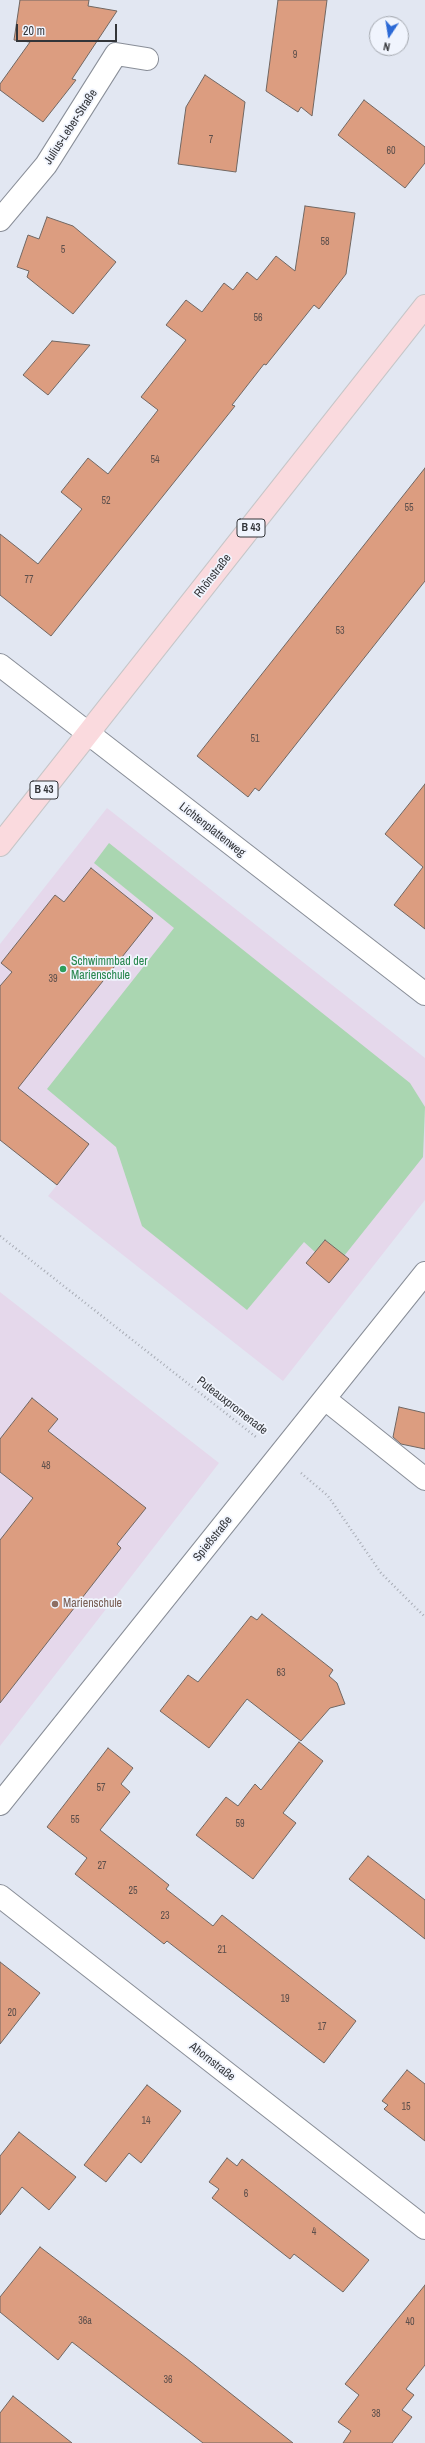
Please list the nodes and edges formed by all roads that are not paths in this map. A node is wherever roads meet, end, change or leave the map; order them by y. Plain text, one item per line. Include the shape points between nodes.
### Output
1 (147, 59) dead end
2 (0, 220) edge
3 (425, 306) edge
4 (0, 665) edge
5 (88, 734) junction
6 (0, 845) edge
7 (425, 994) edge
8 (425, 1273) edge
9 (325, 1400) junction
10 (425, 1479) edge
11 (0, 1804) edge
12 (0, 1896) edge
13 (425, 2228) edge

1 - 2 street, Julius-Leber-Straße via 116,54 46,165
3 - 5 main road, Rhönstraße / B 43
4 - 5 street, Lichtenplattenweg
5 - 6 main road, Rhönstraße / B 43
5 - 7 street, Lichtenplattenweg
8 - 9 street, Spießstraße
9 - 10 street
9 - 11 street, Spießstraße
12 - 13 street, Ahornstraße

